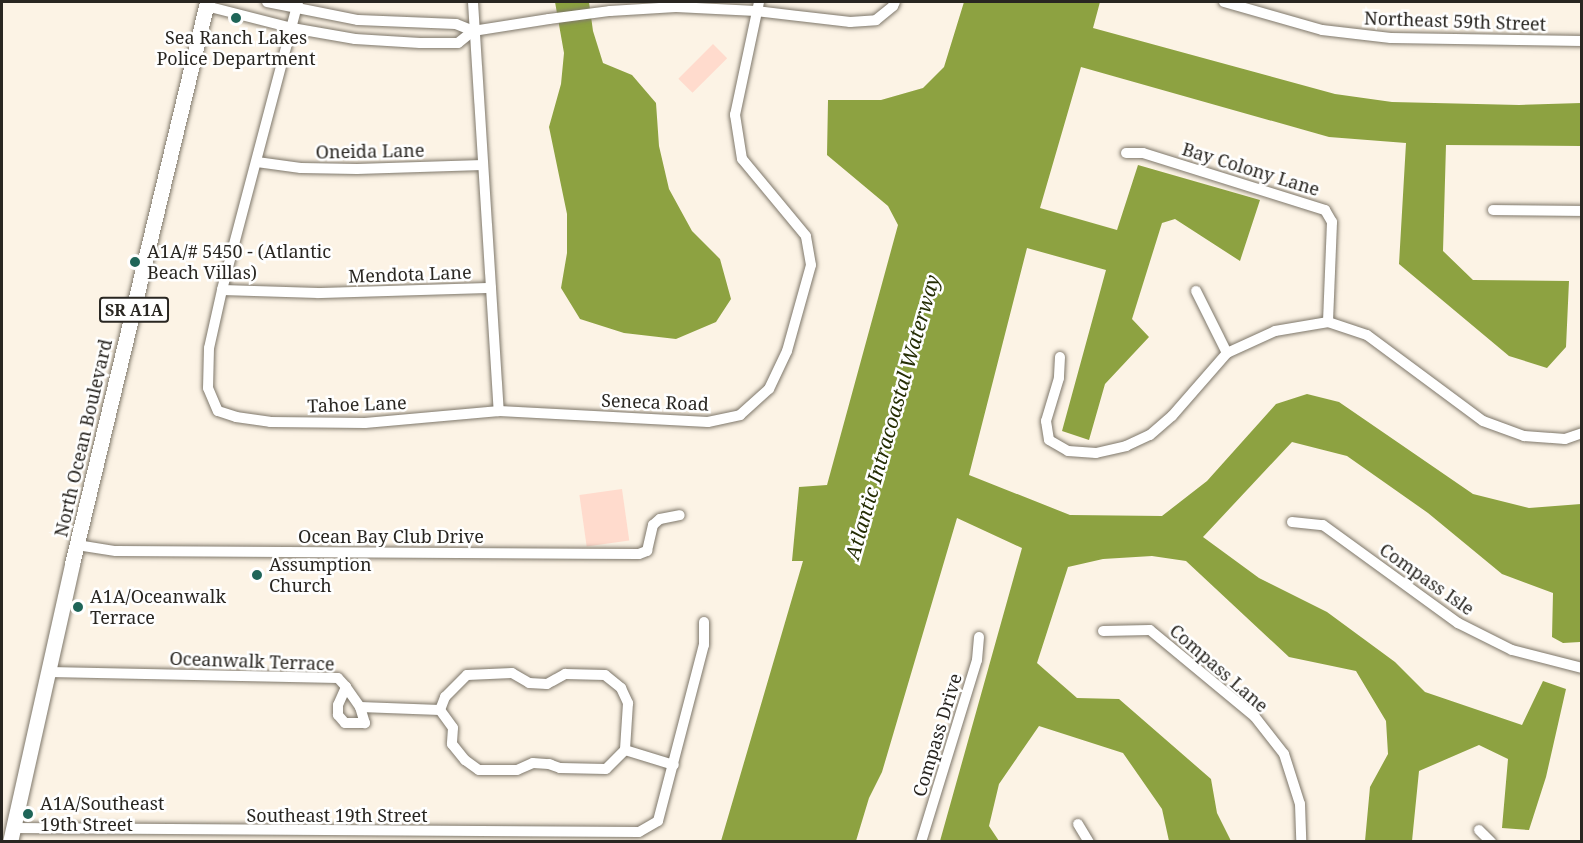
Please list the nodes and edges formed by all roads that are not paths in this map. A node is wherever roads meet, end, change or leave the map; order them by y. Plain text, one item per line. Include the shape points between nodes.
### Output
1 (267, 2) edge
2 (472, 2) edge
3 (1224, 2) edge
4 (207, 4) edge
5 (894, 4) edge
6 (297, 5) edge
7 (757, 6) edge
8 (292, 28) junction
9 (473, 31) junction
10 (1581, 41) edge
11 (1126, 153) dead end
12 (257, 162) junction
13 (483, 165) junction
14 (1493, 210) dead end
15 (1581, 212) edge
16 (491, 288) junction
17 (222, 290) junction
18 (1196, 291) dead end
19 (1328, 322) junction
20 (1227, 353) junction
21 (1060, 357) dead end
22 (499, 411) junction
23 (1581, 433) edge
24 (680, 515) dead end
25 (1292, 522) dead end
26 (78, 545) junction
27 (704, 622) dead end
28 (1103, 631) dead end
29 (979, 637) dead end
30 (1581, 668) edge
31 (50, 672) junction
32 (346, 687) junction
33 (360, 707) junction
34 (440, 710) junction
35 (626, 750) junction
36 (674, 765) junction
37 (1078, 824) dead end
38 (1479, 830) dead end
39 (12, 835) edge
40 (115, 836) edge
41 (921, 842) edge
42 (1089, 842) edge
43 (1301, 842) edge
44 (1491, 842) edge

1 - 6 street
2 - 9 street
3 - 10 street, Northeast 59th Street via 1322,30 1390,38
4 - 8 street
4 - 26 main road, North Ocean Boulevard / SR A1A
5 - 7 street via 876,20 850,22
6 - 8 street
6 - 9 street via 358,20 456,24
7 - 9 street via 610,11
7 - 22 street, Seneca Road via 735,115 742,159 806,236 811,265 787,351 769,389 740,415 708,422
8 - 9 street via 355,39 420,43 458,43
8 - 12 street
9 - 13 street
11 - 19 street, Bay Colony Lane via 1143,153 1324,210 1332,222
12 - 13 street, Oneida Lane via 357,169
12 - 17 street
13 - 16 street
14 - 15 street
16 - 17 street, Mendota Lane via 318,293
16 - 22 street
17 - 22 street, Tahoe Lane via 209,348 208,388 218,411 270,422 365,423
18 - 20 street
19 - 20 street via 1275,331
19 - 23 street via 1367,335 1483,421 1524,436 1565,439
20 - 21 street via 1172,416 1150,435 1096,453 1068,451 1049,440 1046,421 1059,378
24 - 26 street, Ocean Bay Club Drive via 660,519 653,525 650,545 639,554 116,551
25 - 30 street, Compass Isle via 1323,525 1458,623 1512,650
26 - 31 main road, North Ocean Boulevard / SR A1A
27 - 36 street via 704,645
28 - 43 street, Compass Lane via 1150,630 1255,717 1284,754 1300,804
29 - 41 street, Compass Drive via 977,660
31 - 32 street, Oceanwalk Terrace via 338,678
31 - 39 main road, SR A1A
32 - 33 street, Oceanwalk Terrace
32 - 33 street, Oceanwalk Terrace via 338,715 345,723 365,723
33 - 34 street
34 - 35 street via 453,728 452,744 479,770 517,771 533,763 606,769
34 - 35 street via 445,697 467,675 512,674 529,683 546,684 565,674 605,675 621,688 628,703
35 - 36 street
36 - 40 street, Southeast 19th Street via 658,821 639,832
37 - 42 street
38 - 44 street
39 - 40 street, Southeast 19th Street

